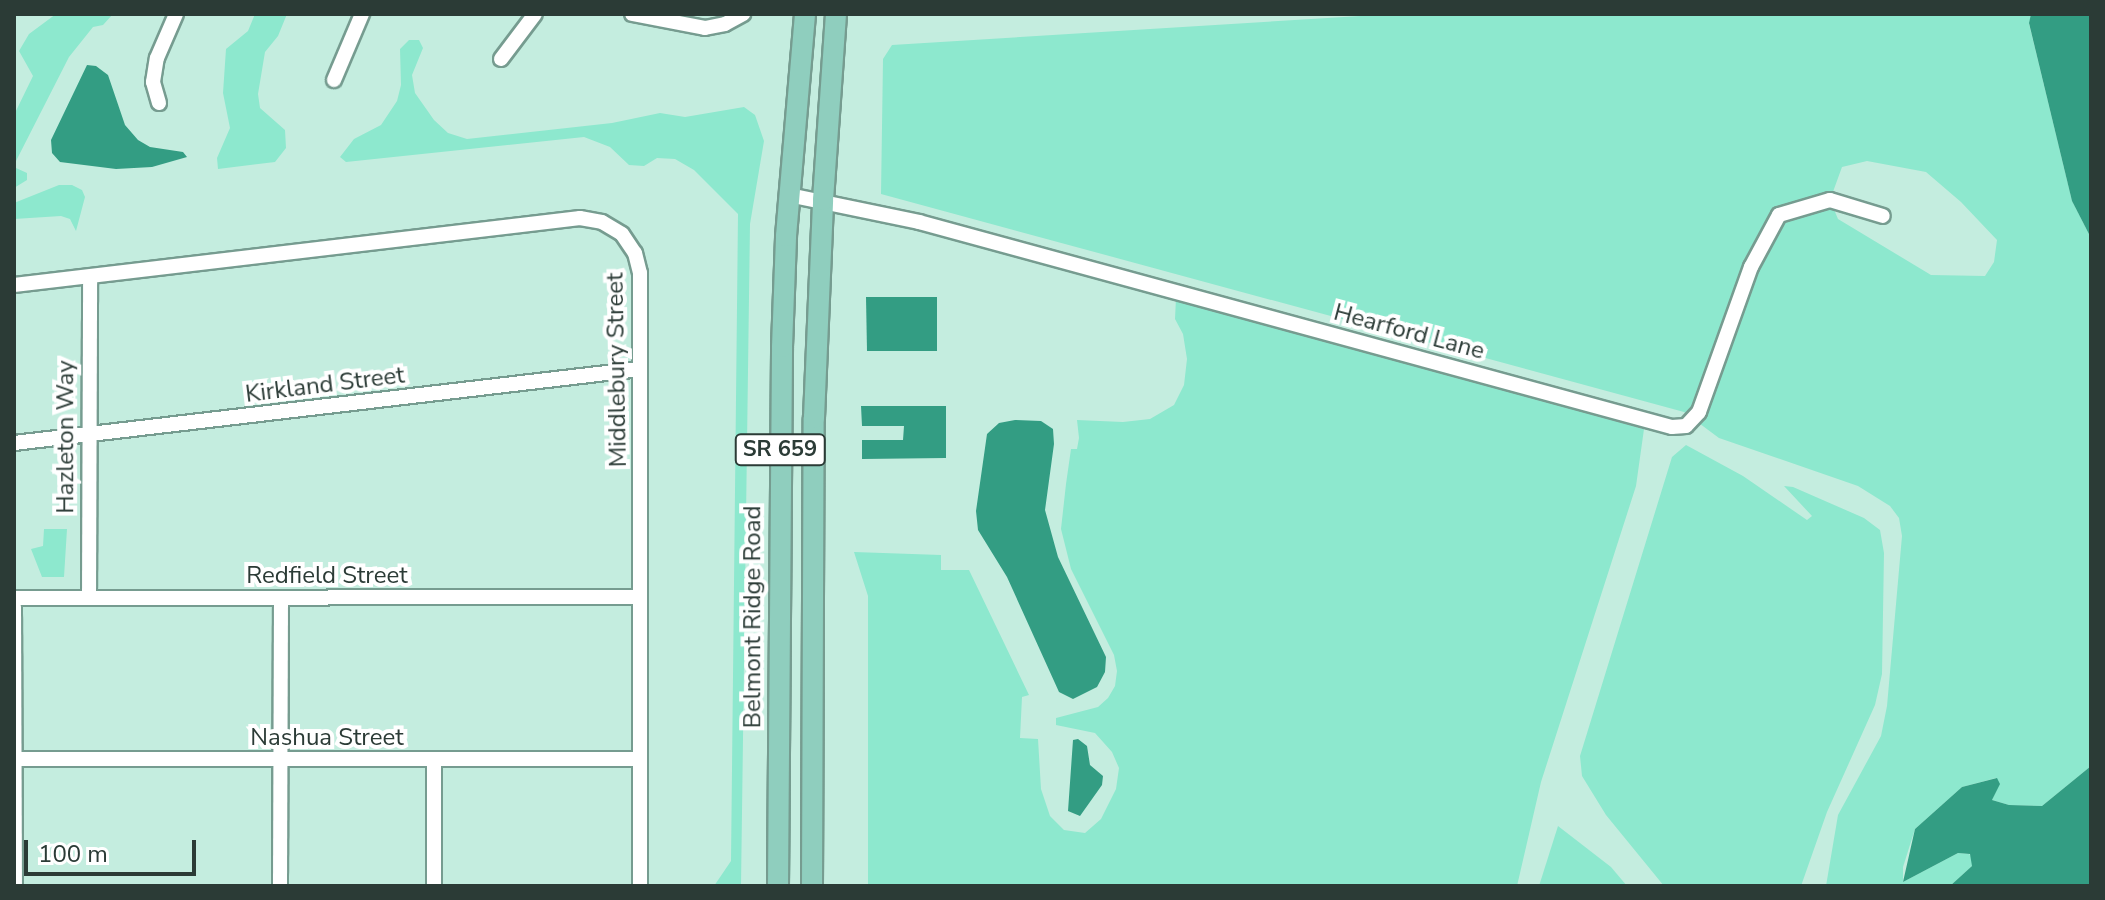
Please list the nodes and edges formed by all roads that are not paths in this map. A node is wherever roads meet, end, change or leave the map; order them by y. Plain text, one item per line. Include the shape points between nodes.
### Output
1 (176, 14) edge
2 (362, 14) edge
3 (535, 14) edge
4 (632, 14) edge
5 (743, 14) edge
6 (805, 14) edge
7 (836, 14) edge
8 (501, 59) dead end
9 (334, 80) dead end
10 (159, 103) dead end
11 (789, 195) junction
12 (823, 200) junction
13 (1883, 216) dead end
14 (90, 277) junction
15 (14, 285) edge
16 (640, 369) junction
17 (88, 435) junction
18 (14, 443) edge
19 (779, 501) junction
20 (814, 544) junction
21 (640, 597) junction
22 (14, 598) edge
23 (89, 598) junction
24 (281, 599) junction
25 (14, 607) edge
26 (14, 759) edge
27 (434, 759) junction
28 (640, 759) junction
29 (281, 760) junction
30 (15, 886) edge
31 (280, 886) edge
32 (434, 886) edge
33 (640, 886) edge
34 (778, 886) edge
35 (812, 886) edge

1 - 10 street via 157,58 153,82
2 - 9 street
3 - 8 street
4 - 5 street via 705,28
6 - 11 main road, Belmont Ridge Road / SR 659
7 - 12 main road, SR 659
11 - 12 street, Hearford Lane
11 - 19 main road, Belmont Ridge Road / SR 659
12 - 13 street, Hearford Lane via 1672,427 1686,426 1699,412 1751,267 1779,215 1830,200
12 - 20 main road, SR 659
14 - 15 street, Middlebury Street
14 - 16 street, Middlebury Street via 595,220 622,234 638,260
14 - 17 street, Hazleton Way
16 - 17 street, Kirkland Street
16 - 21 street, Middlebury Street
17 - 18 street, Kirkland Street
17 - 23 street, Hazleton Way
19 - 20 main road via 787,531
19 - 34 main road, Belmont Ridge Road / SR 659
20 - 35 main road, SR 659
21 - 24 street, Redfield Street
21 - 28 street, Middlebury Street
22 - 23 street, Redfield Street
23 - 24 street, Redfield Street
24 - 29 street
25 - 26 street
26 - 29 street, Nashua Street
26 - 30 street
27 - 28 street, Nashua Street
27 - 29 street, Nashua Street
27 - 32 street
28 - 33 street, Middlebury Street
29 - 31 street

